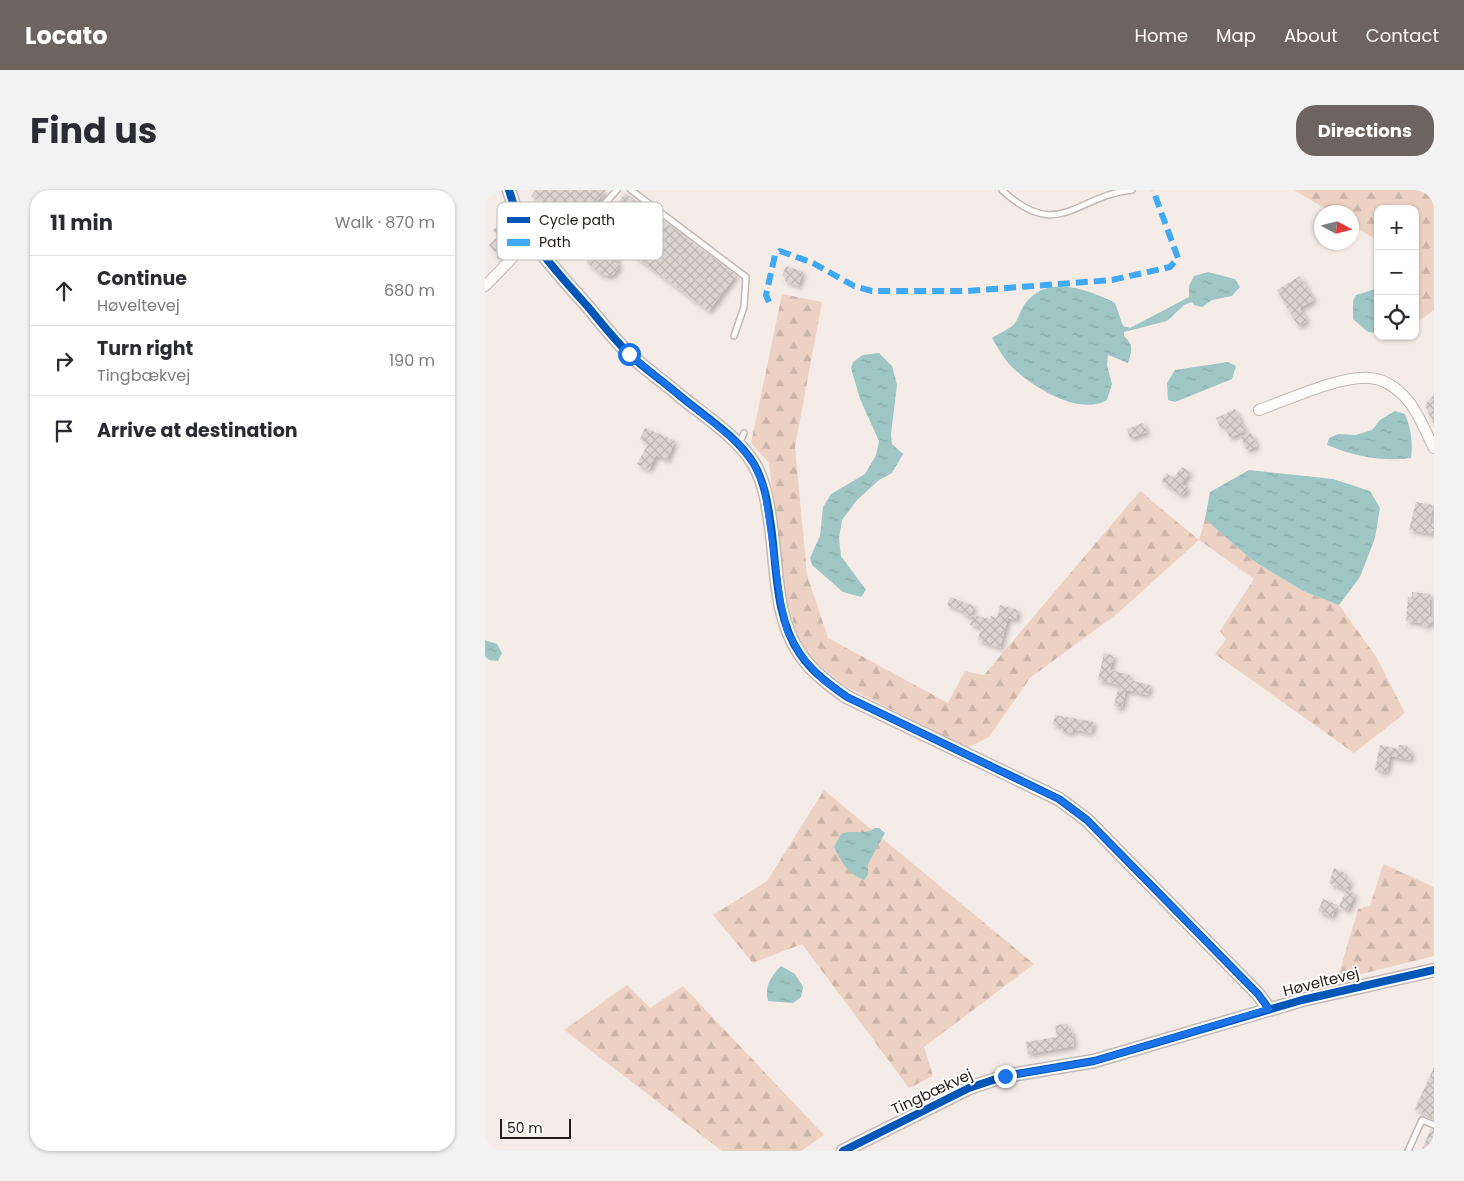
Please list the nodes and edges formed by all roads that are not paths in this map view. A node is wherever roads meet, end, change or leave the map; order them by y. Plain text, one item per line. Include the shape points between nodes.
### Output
1 (509, 190) edge
2 (617, 190) edge
3 (631, 190) edge
4 (1002, 190) edge
5 (1133, 190) edge
6 (513, 202) edge
7 (606, 202) edge
8 (646, 202) edge
9 (663, 215) edge
10 (512, 260) edge
11 (548, 260) edge
12 (485, 286) edge
13 (734, 336) dead end
14 (1259, 410) dead end
15 (1434, 448) edge
16 (1434, 970) edge
17 (1269, 1009) junction
18 (1434, 1125) edge
19 (843, 1151) edge
20 (1408, 1151) edge

1 - 6 street, Høveltevej
2 - 7 lane
3 - 8 lane
4 - 5 lane via 1019,206 1037,213 1055,214 1073,212 1111,194
9 - 13 lane via 746,277 744,307
10 - 12 street
11 - 17 street, Høveltevej via 629,354 741,439 764,487 787,631 800,654 822,679 847,697 1074,809 1258,994
14 - 15 street via 1352,378 1371,378 1390,384 1404,395
16 - 17 street, Høveltevej
17 - 19 street, Tingbækvej via 1094,1061 1005,1076 969,1088
18 - 20 lane via 1423,1120

